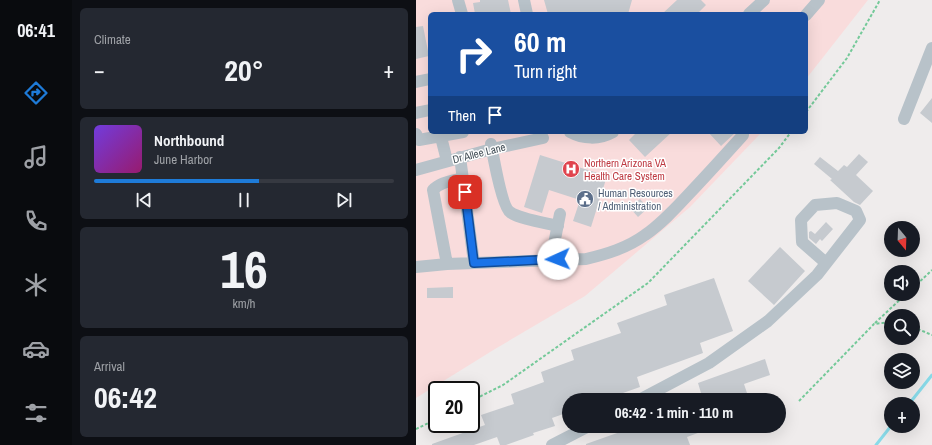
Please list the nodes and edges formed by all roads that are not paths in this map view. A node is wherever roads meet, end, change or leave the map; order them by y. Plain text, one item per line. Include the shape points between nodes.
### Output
1 (458, 0) edge
2 (524, 0) edge
3 (764, 0) edge
4 (819, 0) edge
5 (461, 12) edge
6 (527, 12) edge
7 (751, 12) edge
8 (808, 13) edge
9 (932, 48) edge
10 (428, 79) edge
11 (416, 82) edge
12 (428, 110) edge
13 (416, 113) edge
14 (904, 120) dead end
15 (416, 134) edge
16 (454, 134) edge
17 (574, 134) edge
18 (609, 134) edge
19 (743, 134) edge
20 (441, 137) junction
21 (543, 138) dead end
22 (491, 146) junction
23 (460, 157) junction
24 (447, 160) junction
25 (416, 170) edge
26 (463, 178) junction
27 (551, 260) junction
28 (474, 263) junction
29 (826, 263) junction
30 (447, 264) junction
31 (416, 267) edge
32 (652, 393) edge
33 (575, 433) edge
34 (552, 445) edge

1 - 5 lane
2 - 6 lane
3 - 7 lane
4 - 8 lane
9 - 14 lane
10 - 11 lane
12 - 13 lane
15 - 20 lane via 419,140
16 - 20 lane
17 - 18 lane via 594,138
19 - 27 lane via 688,196 644,236 605,255 586,259
20 - 24 lane
21 - 22 lane, Dr Allee Lane
22 - 23 lane, Dr Allee Lane
22 - 27 lane via 508,212 518,216 559,220
23 - 24 lane, Dr Allee Lane
23 - 26 lane
24 - 25 lane, Dr Allee Lane
26 - 28 lane
26 - 30 lane via 444,183 433,190
27 - 28 lane
28 - 30 lane
29 - 29 lane via 802,242 801,220 815,205 837,203 856,211 860,220
29 - 32 lane via 768,321 709,363
30 - 31 lane
33 - 34 lane

